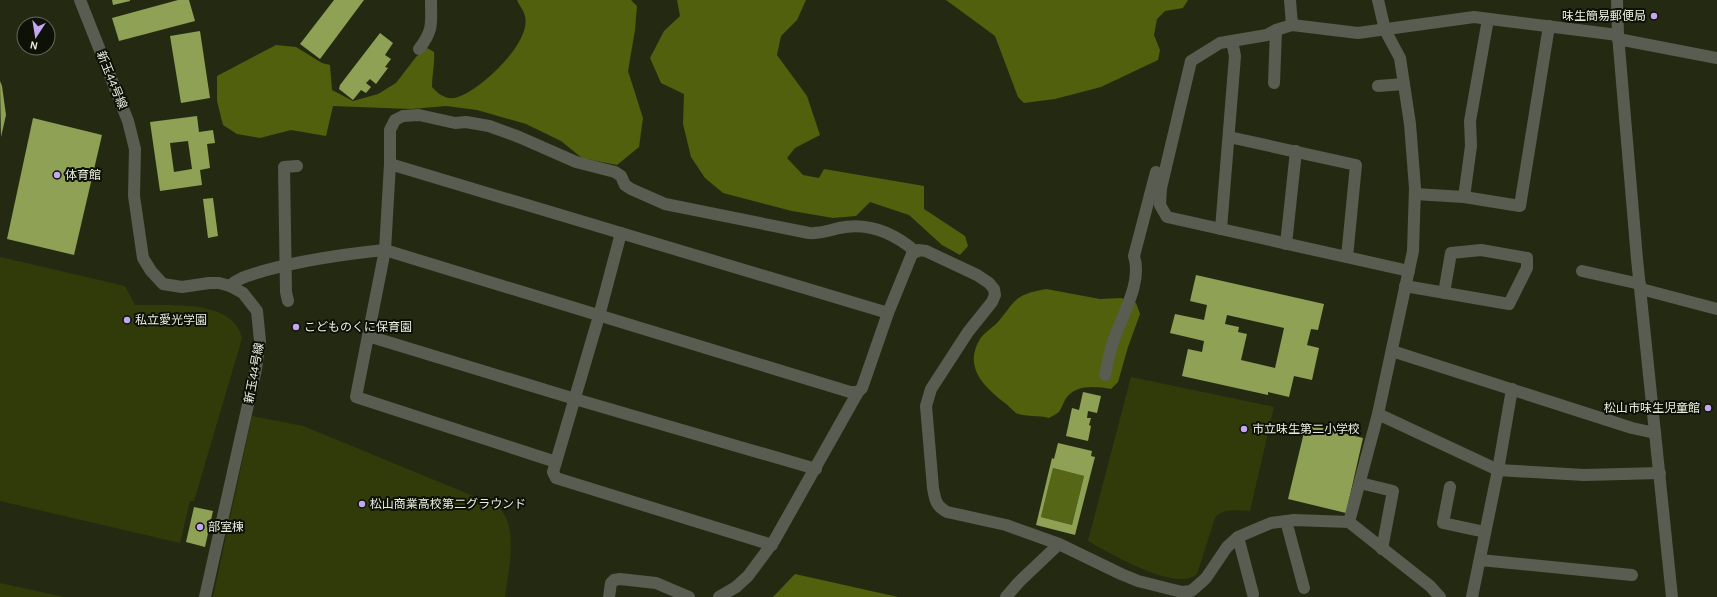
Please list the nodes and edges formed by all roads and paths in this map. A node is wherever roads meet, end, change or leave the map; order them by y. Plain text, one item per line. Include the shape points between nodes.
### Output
1 (80, 0) edge
2 (431, 0) edge
3 (1290, 0) edge
4 (1378, 0) edge
5 (1617, 0) edge
6 (1488, 19) junction
7 (1292, 26) junction
8 (1549, 26) junction
9 (1276, 30) junction
10 (1385, 30) junction
11 (1618, 37) junction
12 (1232, 41) junction
13 (419, 49) dead end
14 (1717, 58) edge
15 (1274, 83) dead end
16 (1404, 84) junction
17 (1378, 86) dead end
18 (1229, 137) junction
19 (1296, 151) junction
20 (1167, 160) junction
21 (390, 164) junction
22 (297, 166) dead end
23 (1415, 194) junction
24 (1464, 197) junction
25 (1221, 229) junction
26 (621, 233) junction
27 (1286, 244) junction
28 (385, 250) junction
29 (916, 252) junction
30 (1347, 257) junction
31 (286, 265) junction
32 (1409, 271) junction
33 (1582, 271) dead end
34 (230, 286) junction
35 (1405, 286) junction
36 (1640, 286) junction
37 (1444, 292) junction
38 (288, 301) dead end
39 (1717, 309) edge
40 (888, 313) junction
41 (599, 316) junction
42 (368, 336) junction
43 (1392, 351) junction
44 (1105, 375) dead end
45 (1512, 389) junction
46 (858, 392) junction
47 (575, 399) junction
48 (1378, 414) junction
49 (1655, 433) junction
50 (556, 462) junction
51 (816, 469) junction
52 (1498, 470) junction
53 (1660, 473) junction
54 (1360, 483) junction
55 (1450, 487) dead end
56 (1286, 521) junction
57 (1349, 522) junction
58 (1485, 532) junction
59 (1238, 537) junction
60 (1059, 544) junction
61 (772, 545) junction
62 (1382, 548) junction
63 (1480, 560) junction
64 (1632, 575) dead end
65 (1304, 588) dead end
66 (1187, 594) edge
67 (1253, 594) dead end
68 (205, 597) edge
69 (609, 597) edge
70 (689, 597) edge
71 (720, 597) edge
72 (1006, 597) edge
73 (1440, 597) edge
74 (1472, 597) edge
75 (1672, 597) edge

1 - 34 street, 新玉44号線 via 128,121 135,149 134,196 143,258 151,272 163,284 182,287 209,283
2 - 13 street via 430,32
3 - 7 street
4 - 10 street
5 - 11 street
6 - 8 street
6 - 10 street via 1474,17
6 - 24 street via 1470,121 1471,146
7 - 9 street
7 - 10 street via 1358,33
8 - 11 street
8 - 24 street via 1520,206
9 - 12 street via 1267,35
9 - 15 street
10 - 16 street via 1400,58
11 - 14 street
11 - 36 street
12 - 18 street via 1235,56
12 - 20 street via 1220,43 1191,61
16 - 17 street
16 - 23 street
18 - 19 street
18 - 25 street
19 - 27 street
19 - 30 street via 1356,165
20 - 25 street via 1159,197 1160,205 1167,217
20 - 44 street via 1160,164 1157,170 1134,256 1137,265 1132,288 1125,314 1112,344
21 - 26 street
21 - 28 street
21 - 29 street via 390,130 395,120 403,116 419,115 455,123 466,122 489,126 576,162 615,172 631,190 665,204 809,233 869,226 906,243
22 - 31 street via 284,168
23 - 24 street
23 - 32 street via 1413,251
25 - 27 street
26 - 40 street
26 - 41 street
27 - 30 street
28 - 31 street
28 - 41 street
28 - 42 street
29 - 40 street via 912,254
29 - 60 street via 926,251 977,275 989,283 995,294 931,389 928,398 926,406 935,500 939,508 947,512 1006,525
30 - 32 street
31 - 34 street via 243,277
31 - 38 street
32 - 35 street
33 - 36 street
34 - 68 street, 新玉44号線 via 243,293 257,311 260,341
35 - 37 street
35 - 43 street
36 - 39 street
36 - 49 street
37 - 37 street via 1509,304 1527,268 1527,258 1481,250 1451,253
40 - 46 street via 862,388
41 - 46 street via 850,392
41 - 47 street
42 - 47 street
42 - 50 street via 356,398
43 - 45 street
43 - 48 street
45 - 49 street
45 - 52 street
46 - 51 street
47 - 50 street
47 - 51 street
48 - 52 street
48 - 54 street
49 - 53 street
50 - 61 street via 556,478
51 - 61 street
52 - 53 street via 1584,474
52 - 58 street
53 - 75 street
54 - 57 street
54 - 62 street via 1393,491
55 - 58 street via 1443,523
56 - 57 street
56 - 59 street via 1271,523
56 - 65 street
57 - 62 street
58 - 63 street
59 - 66 street via 1227,547 1206,578
59 - 67 street
60 - 66 street via 1138,581
60 - 72 street
61 - 71 street via 748,576
62 - 73 street
63 - 64 street
63 - 74 street
69 - 70 street via 611,583 620,579 656,583

